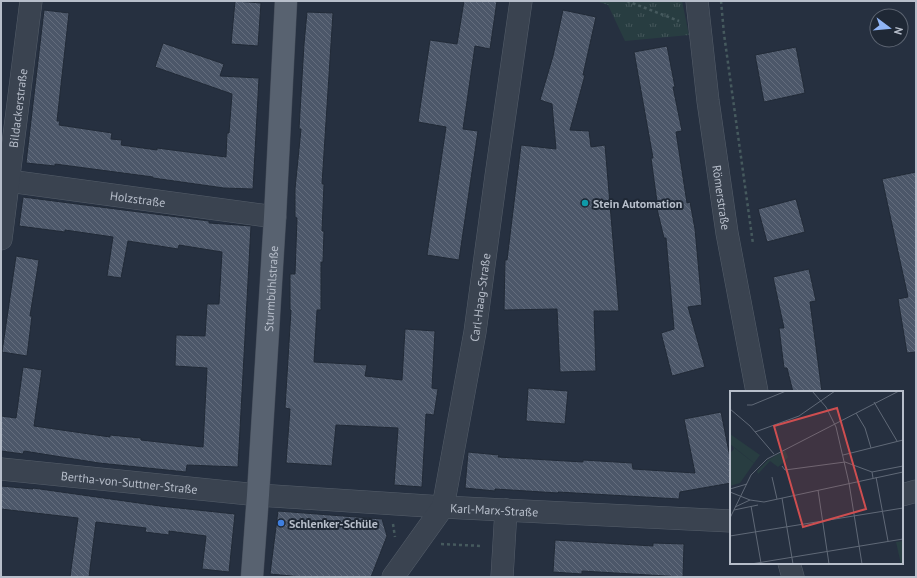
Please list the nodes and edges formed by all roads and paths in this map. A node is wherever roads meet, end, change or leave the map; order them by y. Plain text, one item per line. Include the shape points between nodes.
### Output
1 (31, 1) edge
2 (286, 1) edge
3 (521, 1) edge
4 (627, 1) edge
5 (697, 1) edge
6 (721, 1) edge
7 (682, 22) dead end
8 (5, 180) edge
9 (275, 216) junction
10 (1, 239) edge
11 (753, 246) dead end
12 (757, 391) edge
13 (1, 469) edge
14 (916, 491) edge
15 (258, 495) junction
16 (903, 495) edge
17 (443, 507) junction
18 (506, 510) junction
19 (730, 521) edge
20 (417, 543) junction
21 (503, 546) junction
22 (789, 564) edge
23 (252, 577) edge
24 (393, 577) edge
25 (502, 577) edge
26 (793, 577) edge

1 - 8 street, Bildackerstraße
2 - 9 main road, Sturmbühlstraße
3 - 17 street, Carl-Haag-Straße via 475,332
4 - 7 path
5 - 12 street, Römerstraße via 727,233
6 - 11 path
8 - 9 street, Holzstraße
8 - 10 street, Bildackerstraße
9 - 15 main road, Sturmbühlstraße
13 - 15 street, Bertha-von-Suttner-Straße
14 - 16 street
15 - 17 street, Karl-Marx-Straße
15 - 23 main road, Sturmbühlstraße
17 - 18 street, Karl-Marx-Straße
17 - 20 street, Carl-Haag-Straße
18 - 19 street, Karl-Marx-Straße
18 - 21 street
20 - 21 path
20 - 24 street, Carl-Haag-Straße
21 - 25 street
22 - 26 street

